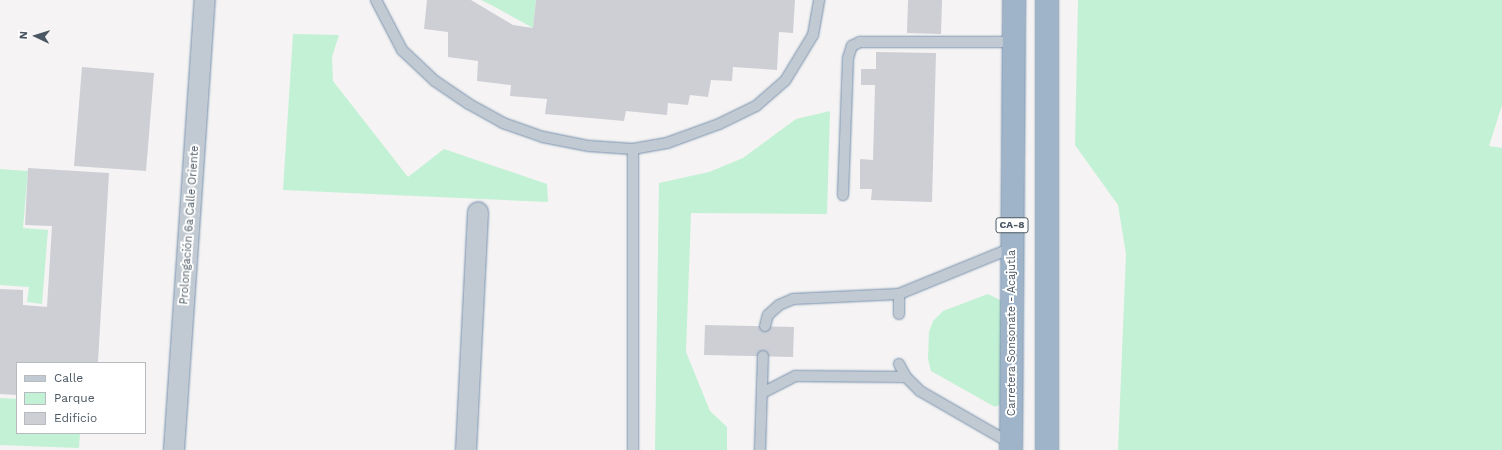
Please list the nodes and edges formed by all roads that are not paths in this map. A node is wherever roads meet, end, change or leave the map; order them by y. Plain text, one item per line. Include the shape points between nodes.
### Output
1 (205, 0) edge
2 (376, 0) edge
3 (819, 0) edge
4 (1014, 0) edge
5 (1047, 0) edge
6 (1014, 42) junction
7 (634, 149) junction
8 (843, 195) dead end
9 (478, 212) dead end
10 (1012, 248) junction
11 (898, 294) junction
12 (899, 314) dead end
13 (765, 326) dead end
14 (763, 356) dead end
15 (899, 364) dead end
16 (906, 378) junction
17 (762, 393) junction
18 (1012, 447) edge
19 (174, 450) edge
20 (466, 450) edge
21 (633, 450) edge
22 (760, 450) edge
23 (1047, 450) edge

1 - 19 street, Prolongación 6a Calle Oriente
2 - 7 lane via 402,50 435,81 469,104 503,123 543,137 589,146
3 - 7 lane via 813,35 785,81 756,106 719,124 666,143
4 - 6 highway, Carretera Sonsonate - Acajutla / CA-8
5 - 23 highway
6 - 8 lane via 860,42 852,46 848,58
6 - 10 highway, Carretera Sonsonate - Acajutla / CA-8
7 - 21 lane
9 - 20 street
10 - 11 lane
10 - 18 highway, Carretera Sonsonate - Acajutla / CA-8
11 - 12 lane
11 - 13 lane via 793,299 779,305 768,315
14 - 17 lane
15 - 16 lane
16 - 17 lane via 794,376
16 - 18 lane via 920,391
17 - 22 lane

